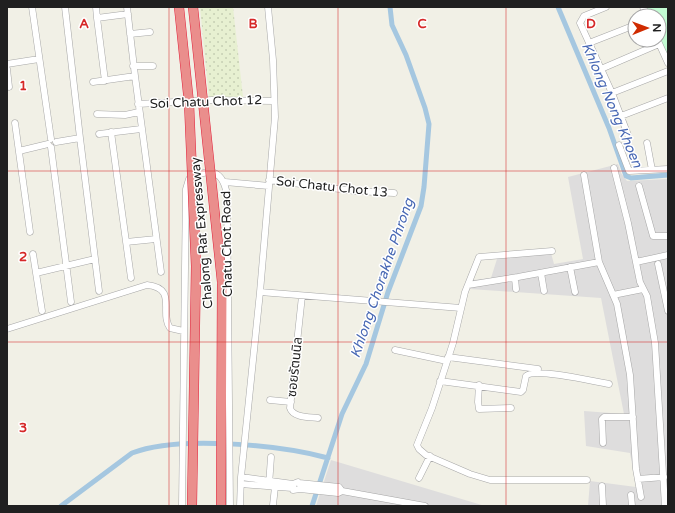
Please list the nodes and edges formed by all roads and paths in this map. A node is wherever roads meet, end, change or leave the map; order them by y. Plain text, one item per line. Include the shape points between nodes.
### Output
1 (32, 7) edge
2 (65, 7) edge
3 (96, 7) edge
4 (127, 7) edge
5 (179, 7) edge
6 (193, 7) edge
7 (268, 7) edge
8 (606, 7) edge
9 (128, 14) junction
10 (97, 18) junction
11 (627, 28) edge
12 (150, 32) dead end
13 (130, 34) junction
14 (589, 43) junction
15 (645, 48) edge
16 (661, 48) edge
17 (39, 59) junction
18 (668, 63) edge
19 (7, 64) edge
20 (133, 66) junction
21 (153, 66) dead end
22 (7, 69) edge
23 (601, 69) junction
24 (668, 71) edge
25 (135, 76) junction
26 (105, 81) junction
27 (93, 82) dead end
28 (9, 87) dead end
29 (612, 93) junction
30 (668, 98) edge
31 (274, 101) junction
32 (138, 104) junction
33 (139, 112) junction
34 (97, 114) dead end
35 (621, 116) junction
36 (15, 123) dead end
37 (141, 129) junction
38 (111, 132) junction
39 (99, 134) dead end
40 (628, 135) dead end
41 (80, 138) junction
42 (51, 143) junction
43 (647, 143) dead end
44 (619, 145) dead end
45 (19, 151) junction
46 (614, 168) dead end
47 (668, 169) edge
48 (652, 170) junction
49 (584, 175) dead end
50 (225, 182) junction
51 (269, 183) junction
52 (639, 186) dead end
53 (394, 193) dead end
54 (30, 232) dead end
55 (668, 236) edge
56 (156, 239) junction
57 (126, 242) junction
58 (552, 251) dead end
59 (33, 254) dead end
60 (668, 255) edge
61 (95, 259) junction
62 (599, 262) junction
63 (636, 262) junction
64 (658, 264) dead end
65 (66, 265) junction
66 (570, 267) junction
67 (161, 272) dead end
68 (36, 273) junction
69 (541, 273) junction
70 (131, 278) dead end
71 (514, 278) junction
72 (468, 284) junction
73 (516, 289) dead end
74 (643, 289) junction
75 (99, 291) dead end
76 (544, 291) dead end
77 (260, 292) junction
78 (575, 292) dead end
79 (613, 295) junction
80 (302, 296) junction
81 (71, 302) dead end
82 (461, 308) junction
83 (42, 311) dead end
84 (668, 312) edge
85 (7, 329) edge
86 (183, 330) junction
87 (395, 350) dead end
88 (448, 358) junction
89 (538, 369) dead end
90 (440, 381) junction
91 (609, 384) dead end
92 (479, 385) junction
93 (270, 400) dead end
94 (291, 402) junction
95 (511, 408) dead end
96 (633, 417) junction
97 (318, 418) dead end
98 (225, 434) junction
99 (603, 443) dead end
100 (227, 454) junction
101 (244, 455) junction
102 (430, 456) junction
103 (271, 457) dead end
104 (419, 478) dead end
105 (664, 478) junction
106 (638, 479) junction
107 (241, 480) junction
108 (587, 480) dead end
109 (271, 484) junction
110 (602, 486) dead end
111 (631, 495) dead end
112 (641, 497) dead end
113 (273, 505) edge
114 (182, 506) edge
115 (192, 506) edge
116 (222, 506) edge
117 (230, 506) edge
118 (240, 506) edge
119 (425, 506) edge
120 (603, 506) edge
121 (632, 506) edge
122 (666, 506) edge

1 - 17 street
2 - 41 street
3 - 10 street
4 - 9 street
5 - 115 highway, Chalong Rat Expressway, bridge via 189,103 196,266
6 - 98 highway, Chalong Rat Expressway, bridge via 221,266
7 - 31 street
8 - 14 street via 581,19 580,23
9 - 10 street
9 - 13 street
10 - 26 street
11 - 14 street
12 - 13 street
13 - 20 street
14 - 23 street
15 - 23 street
16 - 18 street
17 - 19 street
17 - 42 street
20 - 21 street
20 - 25 street
22 - 28 street
23 - 29 street
24 - 29 street
25 - 26 street
25 - 32 street
26 - 27 street
29 - 35 street
30 - 35 street
31 - 32 street, Soi Chatu Chot 12 via 212,100
31 - 51 street
32 - 33 street
33 - 34 street via 125,115
33 - 37 street
35 - 40 street
36 - 45 street
37 - 38 street
37 - 56 street
38 - 39 street
38 - 57 street
41 - 42 street
41 - 61 street
42 - 45 street
42 - 65 street
43 - 48 street
44 - 48 street via 629,171
45 - 54 street
46 - 63 street
47 - 48 street
49 - 62 street
50 - 51 street, Soi Chatu Chot 13
50 - 86 street, Chatu Chot Road via 218,175 208,172 189,178 186,189
50 - 98 street, Chatu Chot Road
51 - 53 street, Soi Chatu Chot 13
51 - 77 street
52 - 55 street via 651,233 656,238
56 - 57 street
56 - 67 street
57 - 70 street
58 - 72 street via 479,257
59 - 68 street
60 - 63 street
61 - 65 street
61 - 75 street
62 - 66 street
62 - 79 street
63 - 74 street
64 - 84 street
65 - 68 street
65 - 81 street
66 - 69 street
66 - 78 street
68 - 83 street
69 - 71 street
69 - 76 street
71 - 72 street
71 - 73 street
72 - 82 street
74 - 79 street
74 - 105 street via 657,358
77 - 80 street
77 - 101 street
79 - 96 street via 617,304 630,375
80 - 82 street
80 - 94 street, ซอยรัตนนิล
82 - 88 street
85 - 86 street via 147,285 159,289 165,297 166,321 170,328
86 - 114 street, Chatu Chot Road
87 - 88 street
88 - 89 street
88 - 90 street
90 - 92 street
90 - 102 street via 432,408 417,442 418,449
91 - 92 street via 531,373 526,376 521,392
92 - 95 street via 479,409
93 - 94 street
94 - 97 street, ซอยรัตนนิล via 292,412
96 - 99 street via 604,417
96 - 106 street
98 - 100 highway, Chalong Rat Expressway
100 - 101 street
100 - 116 highway, Chalong Rat Expressway
100 - 117 street
101 - 107 street
102 - 104 street
102 - 108 street via 490,480
103 - 109 street
105 - 106 street
105 - 122 street
106 - 112 street
107 - 109 street
107 - 118 street
109 - 113 street
109 - 119 street via 329,489 338,493 342,491
110 - 120 street
111 - 121 street

